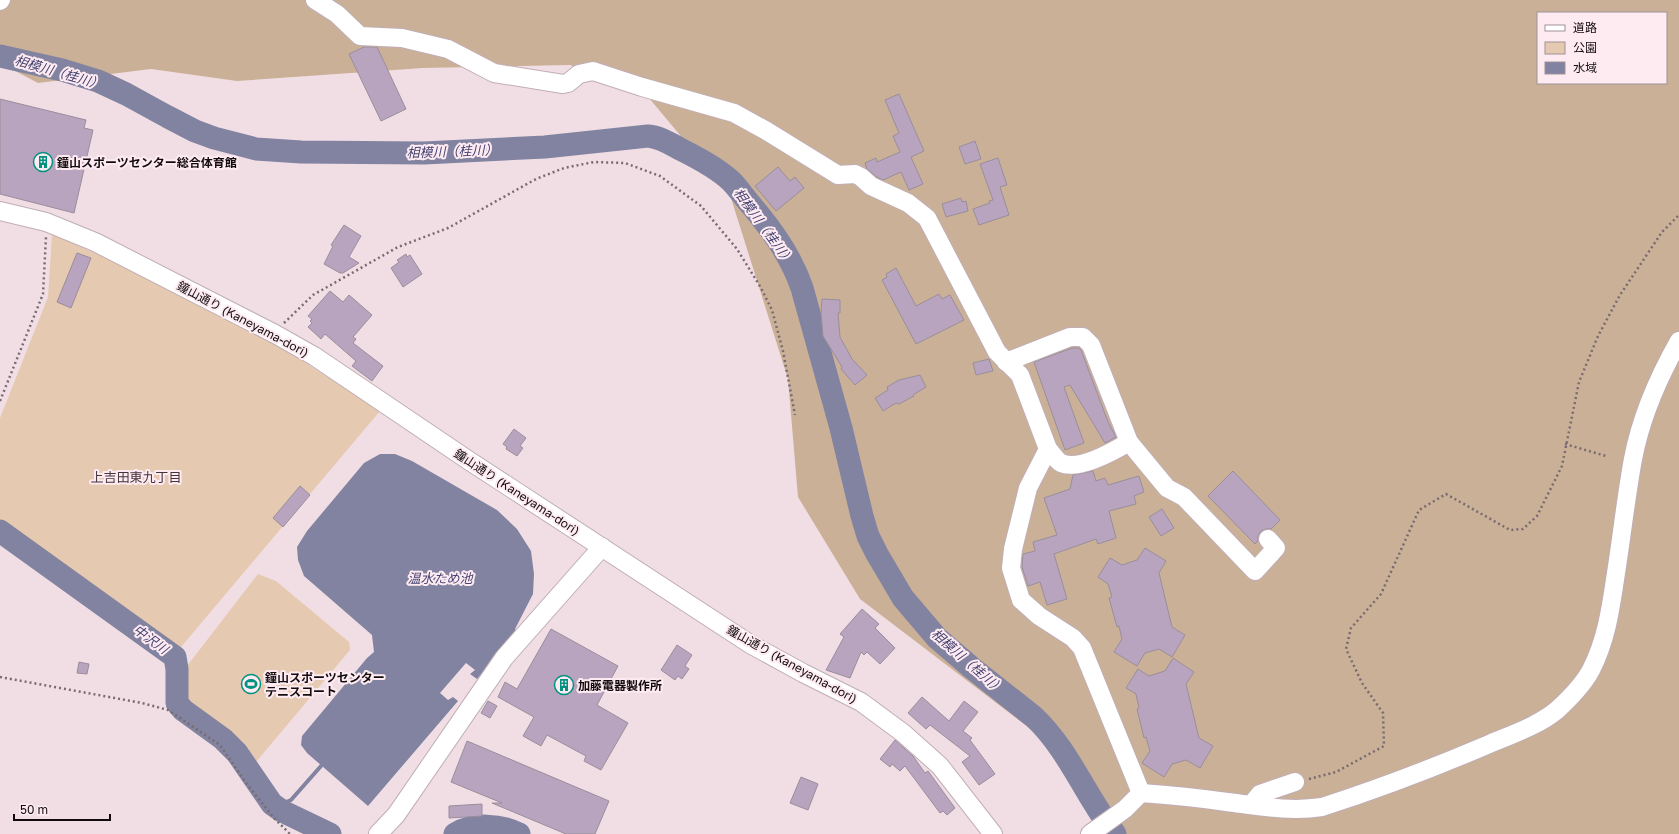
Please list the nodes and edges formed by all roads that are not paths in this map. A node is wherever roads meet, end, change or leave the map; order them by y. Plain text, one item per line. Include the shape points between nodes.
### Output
1 (315, 0) edge
2 (0, 211) edge
3 (1679, 341) edge
4 (1006, 362) junction
5 (1129, 442) junction
6 (1048, 449) junction
7 (1268, 539) dead end
8 (602, 547) junction
9 (1295, 782) road end
10 (1141, 793) junction
11 (1251, 805) junction
12 (378, 834) edge
13 (993, 834) edge
14 (1090, 834) edge

1 - 4 street via 337,14 360,36 402,38 448,49 494,73 563,84 579,74 593,71 734,113 838,175 855,174 861,177 871,186 908,204 927,218 997,352
2 - 8 street, 鐘山通り (Kaneyama-dori) via 46,222 95,242 275,334 314,356
3 - 11 street via 1649,400 1634,458 1610,614 1601,648 1590,672 1572,695 1556,711 1505,737 1433,768 1322,807 1303,810
4 - 5 street via 1070,337 1083,337 1091,345
4 - 6 street via 1020,375
5 - 6 street via 1108,454 1073,465 1060,463
5 - 7 street via 1167,488 1184,497 1255,571 1276,548
6 - 10 street via 1028,488 1013,548 1011,568 1020,600 1073,638 1082,648
8 - 12 street via 504,658 396,815
8 - 13 street, 鐘山通り (Kaneyama-dori) via 750,644 861,702 882,717 940,766
9 - 11 street via 1260,794
10 - 11 street
10 - 14 street via 1125,809

